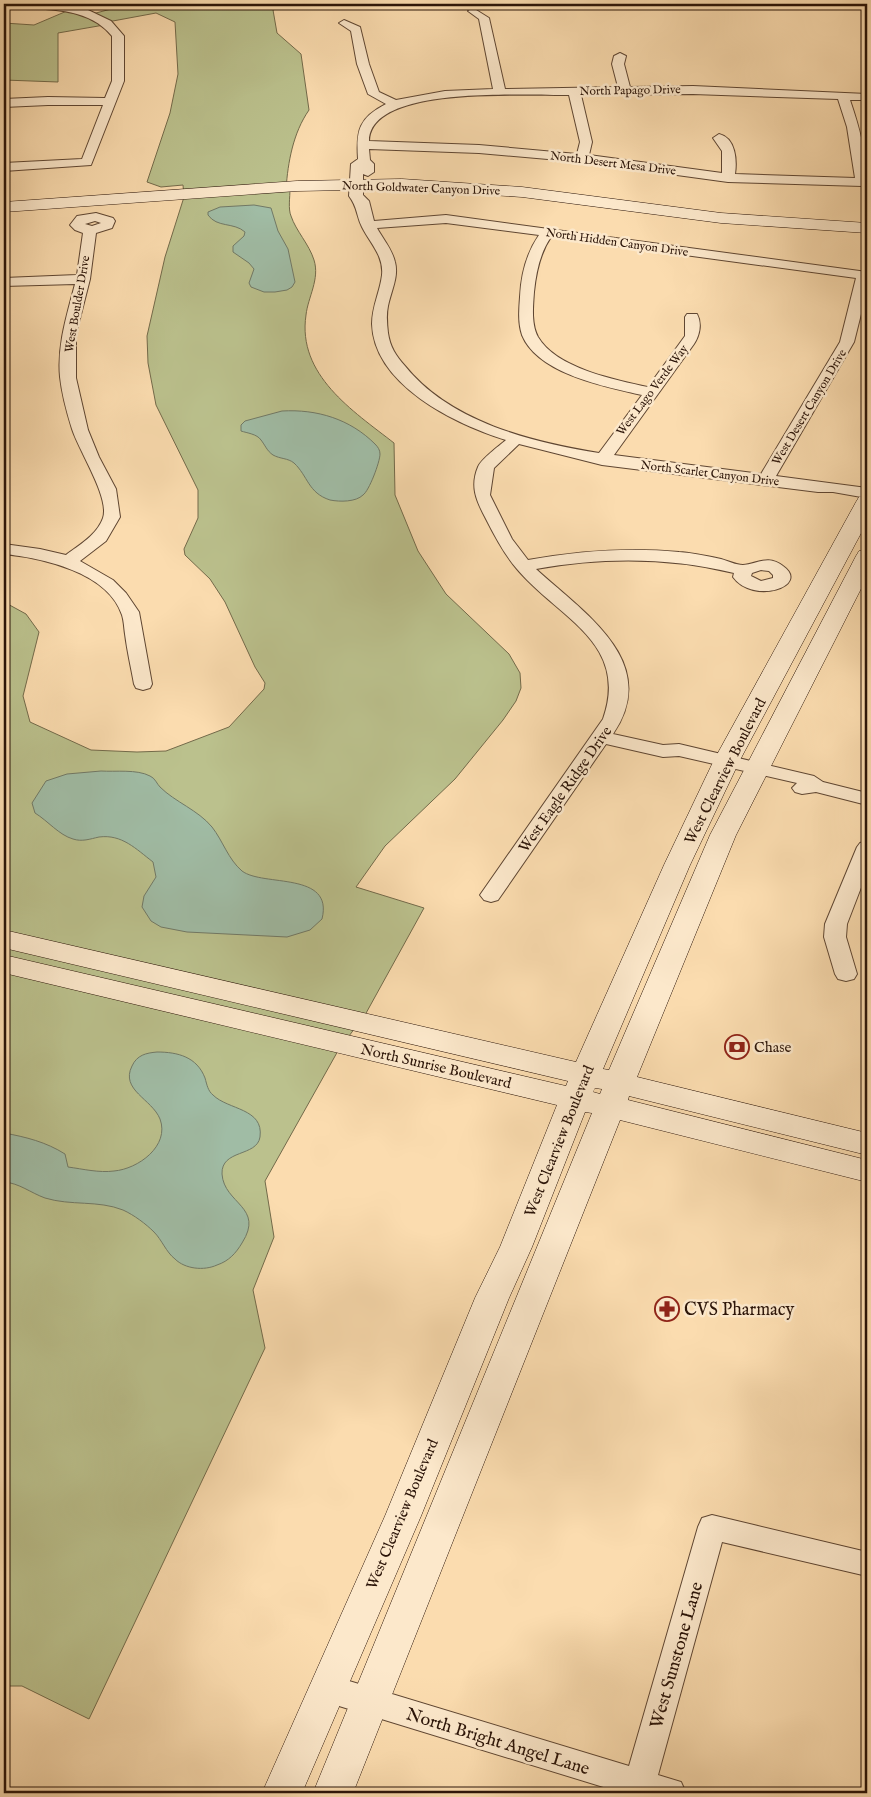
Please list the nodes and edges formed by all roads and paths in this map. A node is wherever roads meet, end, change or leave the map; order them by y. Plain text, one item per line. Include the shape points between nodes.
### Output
1 (22, 4) edge
2 (473, 11) dead end
3 (344, 23) dead end
4 (620, 56) dead end
5 (625, 90) junction
6 (574, 91) junction
7 (500, 92) junction
8 (843, 97) junction
9 (867, 98) edge
10 (111, 102) junction
11 (4, 103) edge
12 (394, 104) junction
13 (719, 138) dead end
14 (364, 145) junction
15 (582, 158) junction
16 (4, 167) edge
17 (728, 178) junction
18 (362, 181) junction
19 (4, 199) edge
20 (4, 207) edge
21 (867, 219) edge
22 (368, 225) junction
23 (867, 228) edge
24 (90, 230) dead end
25 (548, 232) junction
26 (864, 275) joint
27 (83, 279) junction
28 (4, 282) edge
29 (692, 318) dead end
30 (651, 392) junction
31 (516, 439) junction
32 (602, 460) junction
33 (766, 479) junction
34 (818, 487) junction
35 (867, 493) edge
36 (867, 501) edge
37 (4, 549) edge
38 (867, 556) edge
39 (68, 561) junction
40 (523, 566) junction
41 (744, 570) dead end
42 (143, 684) dead end
43 (602, 737) junction
44 (725, 765) junction
45 (755, 772) junction
46 (867, 799) edge
47 (867, 847) edge
48 (491, 895) dead end
49 (4, 938) edge
50 (4, 964) edge
51 (846, 974) dead end
52 (284, 1018) junction
53 (349, 1033) junction
54 (580, 1087) junction
55 (615, 1095) junction
56 (867, 1144) edge
57 (867, 1171) edge
58 (867, 1564) edge
59 (326, 1688) junction
60 (369, 1701) junction
61 (640, 1784) junction
62 (282, 1793) edge
63 (333, 1793) edge
64 (670, 1793) edge

1 - 10 street via 84,12 107,23 118,36 118,81
2 - 7 street via 484,18
3 - 12 street via 356,29 374,94
4 - 5 street via 618,64
5 - 6 street, North Papago Drive
5 - 8 street, North Papago Drive via 703,90
6 - 7 street, North Papago Drive
6 - 15 street via 586,142
7 - 12 street, North Papago Drive via 456,93
8 - 9 street, North Papago Drive
8 - 17 street, North Desert Mesa Drive via 853,127 862,182
10 - 11 street
10 - 16 street via 87,162
12 - 14 street, North Papago Drive via 370,120 363,132
13 - 17 street via 728,146
14 - 15 street, North Desert Mesa Drive via 479,149
14 - 18 street, North Papago Drive
15 - 17 street, North Desert Mesa Drive
18 - 19 street, North Goldwater Canyon Drive via 297,178
18 - 20 street, North Goldwater Canyon Drive
18 - 21 street, North Goldwater Canyon Drive via 492,181 703,207
18 - 22 street, North Papago Drive
18 - 23 street, North Goldwater Canyon Drive via 485,189 714,217
22 - 25 street, North Hidden Canyon Drive via 446,220
22 - 31 street, North Scarlet Canyon Drive via 387,256 390,268 381,309 381,334 387,354 407,380 424,395 450,412
24 - 27 street, West Boulder Drive
25 - 26 street, North Hidden Canyon Drive
25 - 30 street via 533,256 528,288 525,320 532,340 549,357 575,371 601,381
26 - 33 street, West Desert Canyon Drive via 848,342
27 - 28 street
27 - 39 street, West Boulder Drive via 69,334 68,378 80,430 108,489 112,517 100,537
29 - 30 street, West Lago Verde Way via 692,336
30 - 32 street, West Lago Verde Way
31 - 32 street, North Scarlet Canyon Drive
31 - 40 street, West Eagle Ridge Drive via 486,467 482,495 504,539
32 - 33 street, North Scarlet Canyon Drive
33 - 34 street, North Scarlet Canyon Drive
34 - 35 street, North Scarlet Canyon Drive
34 - 36 street, North Scarlet Canyon Drive
36 - 44 street, West Clearview Boulevard
37 - 39 street
38 - 45 street, West Clearview Boulevard
39 - 42 street via 116,590 131,614
40 - 41 street via 610,553 681,556
40 - 43 street, West Eagle Ridge Drive via 597,635 618,666 620,703
43 - 44 street via 662,751 671,758
43 - 48 street, West Eagle Ridge Drive
44 - 45 street
44 - 54 street, West Clearview Boulevard via 677,865
45 - 46 street via 805,788 816,786
45 - 55 street, West Clearview Boulevard via 702,881
47 - 51 street via 836,924 835,937
49 - 52 street, North Sunrise Boulevard
50 - 52 street via 251,1022
52 - 53 street, North Sunrise Boulevard
53 - 54 street, North Sunrise Boulevard
53 - 54 street, North Sunrise Boulevard via 391,1029
54 - 55 street, North Sunrise Boulevard
54 - 59 street, West Clearview Boulevard via 403,1516
55 - 56 street, North Sunrise Boulevard
55 - 57 street, North Sunrise Boulevard
55 - 60 street, West Clearview Boulevard
58 - 61 street, West Sunstone Lane via 712,1527
59 - 60 street, North Bright Angel Lane
59 - 62 street, West Clearview Boulevard
60 - 61 street, North Bright Angel Lane
60 - 63 street, West Clearview Boulevard
61 - 64 street, North Bright Angel Lane

